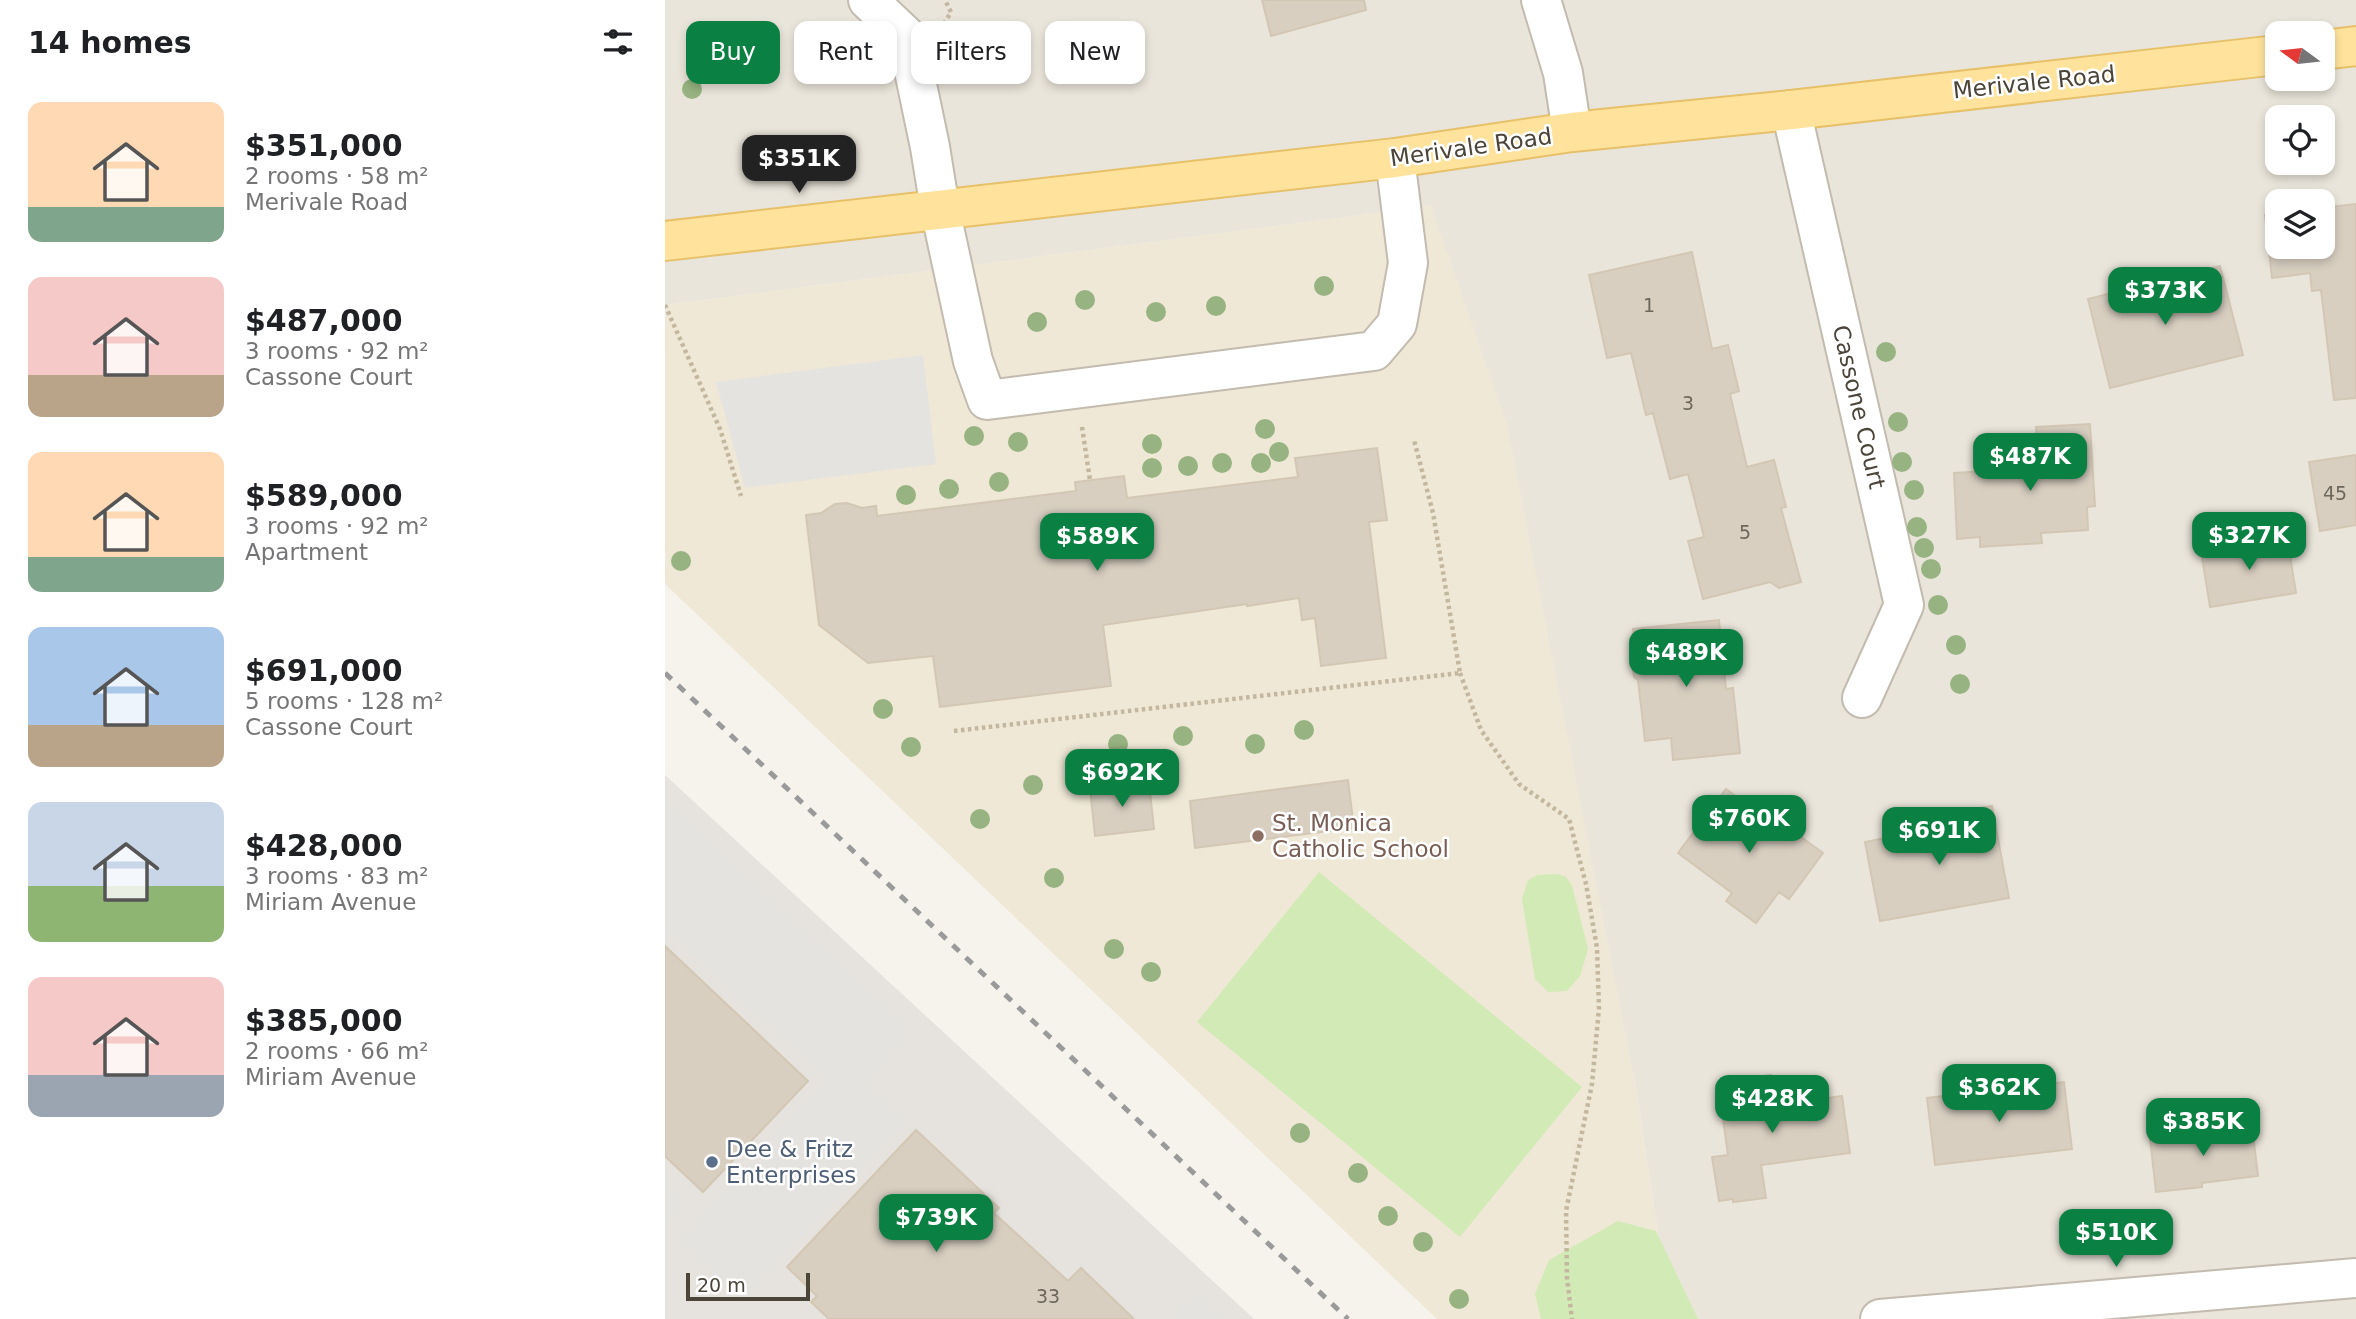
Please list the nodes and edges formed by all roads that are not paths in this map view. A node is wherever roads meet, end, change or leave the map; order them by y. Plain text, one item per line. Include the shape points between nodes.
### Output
1 (868, 0) edge
2 (1541, 0) edge
3 (2356, 46) edge
4 (2335, 48) edge
5 (2265, 56) edge
6 (1791, 110) junction
7 (1572, 132) junction
8 (1395, 158) junction
9 (940, 209) junction
10 (665, 241) edge
11 (1862, 698) dead end
12 (2356, 1278) edge
13 (1880, 1319) edge

1 - 9 street via 907,37
2 - 7 street via 1563,74
3 - 4 main road
5 - 6 main road, Merivale Road
6 - 7 main road, Merivale Road
6 - 11 street, Cassone Court via 1904,605
7 - 8 main road, Merivale Road
8 - 9 main road, Merivale Road
8 - 9 street via 1408,263 1397,324 1374,351 987,400 973,361
9 - 10 main road, Merivale Road
12 - 13 street

